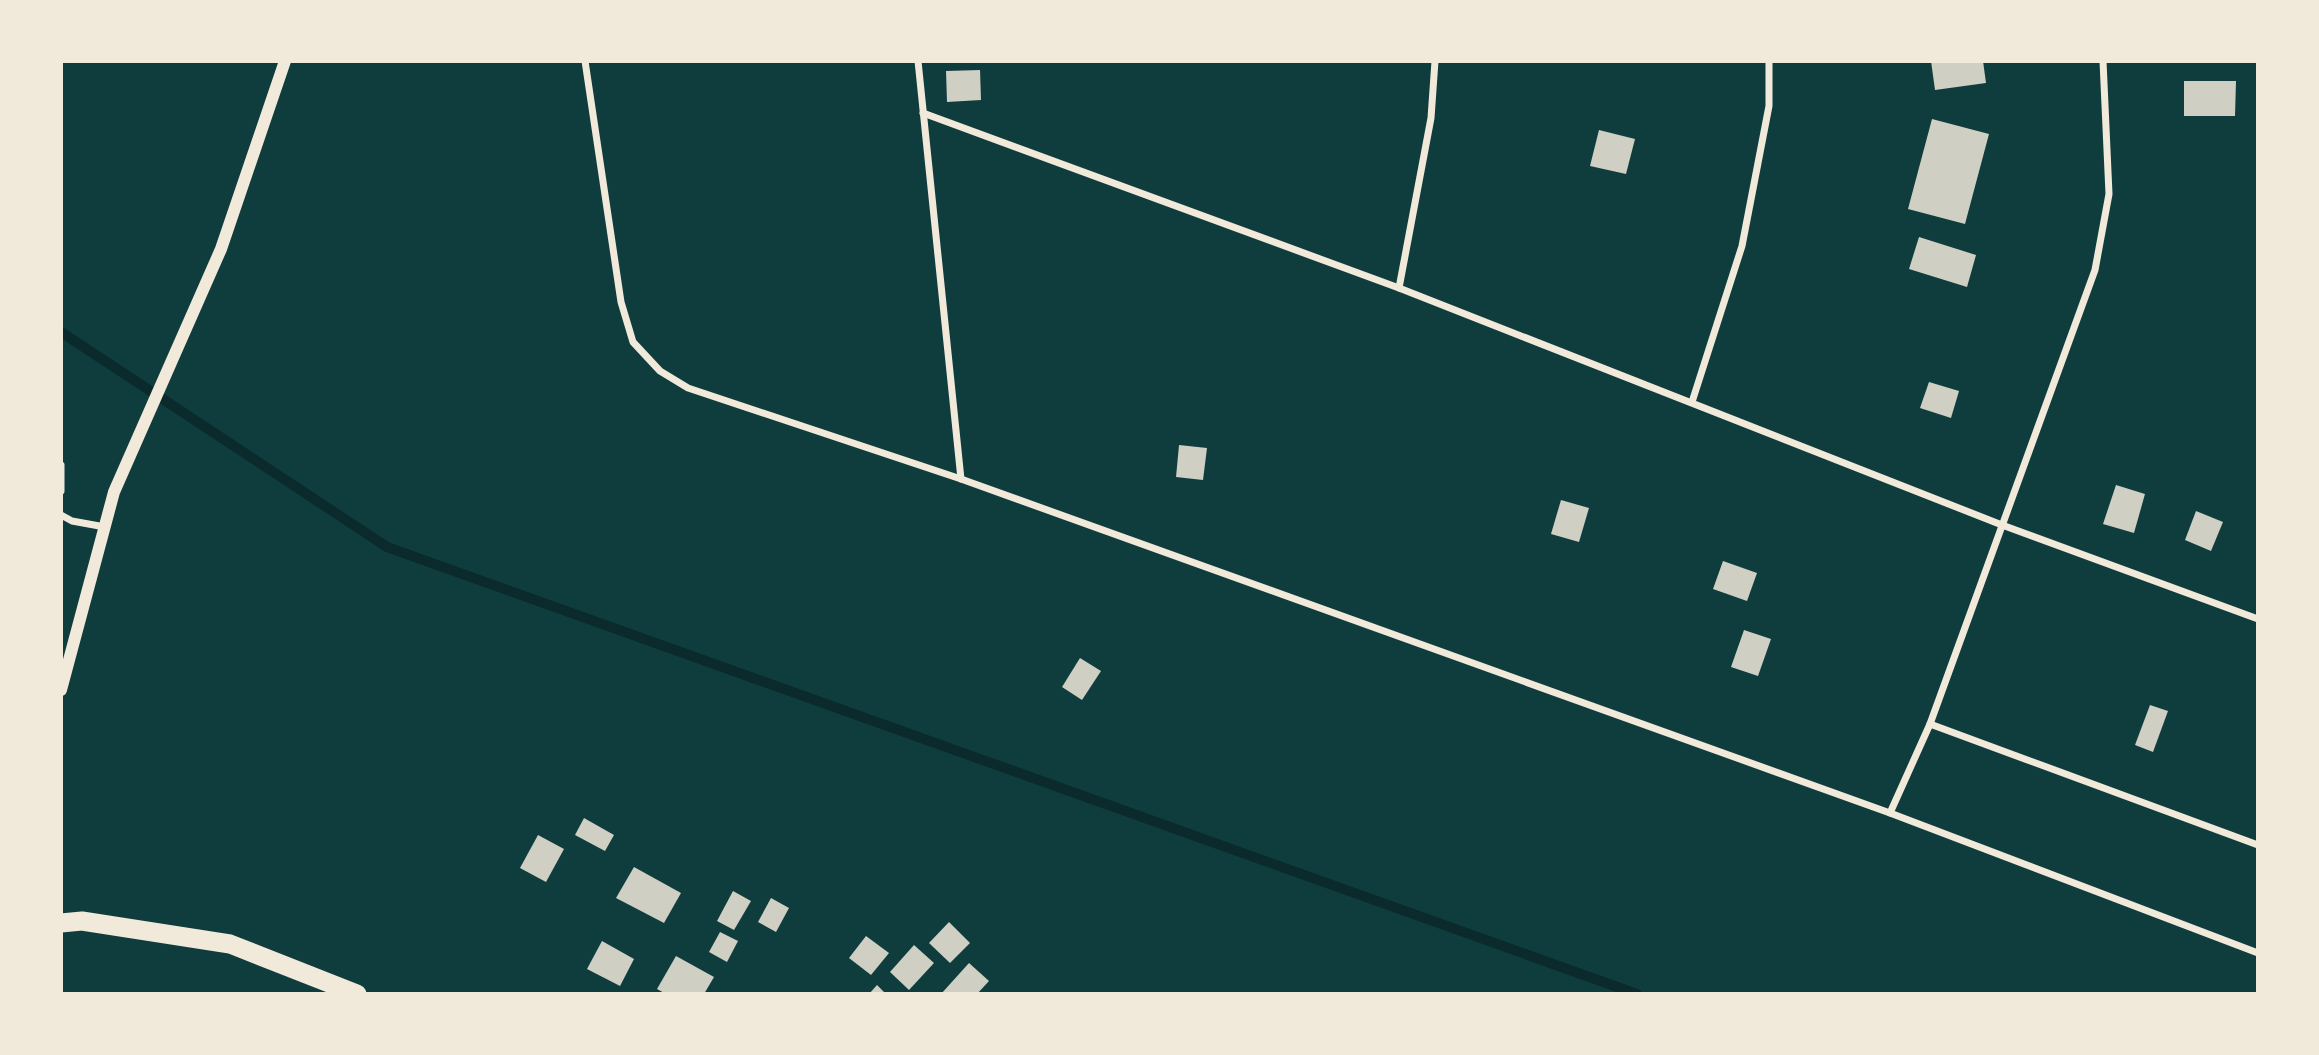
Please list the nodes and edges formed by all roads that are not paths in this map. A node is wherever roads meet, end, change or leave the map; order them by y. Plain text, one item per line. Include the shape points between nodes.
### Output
1 (285, 61) edge
2 (584, 61) edge
3 (918, 61) edge
4 (1435, 61) edge
5 (1769, 61) edge
6 (2103, 61) edge
7 (923, 113) junction
8 (1399, 288) junction
9 (1692, 402) junction
10 (61, 465) edge
11 (961, 479) junction
12 (61, 491) edge
13 (61, 515) edge
14 (2002, 525) junction
15 (105, 527) junction
16 (2258, 620) edge
17 (61, 690) edge
18 (1930, 724) junction
19 (1890, 813) junction
20 (2258, 845) edge
21 (61, 923) edge
22 (2258, 953) edge
23 (356, 994) edge

1 - 15 street via 221,249 114,492
2 - 11 street via 621,302 632,342 660,371 688,388
3 - 7 street
4 - 8 street via 1431,118
5 - 9 street via 1769,106 1742,246
6 - 14 street via 2109,194 2095,270
7 - 8 street
7 - 11 street
8 - 9 street
9 - 14 street
10 - 12 street
11 - 19 street
13 - 15 street
14 - 16 street
14 - 18 street
15 - 17 street
18 - 19 street
18 - 20 street
19 - 22 street
21 - 23 highway via 82,921 230,944

